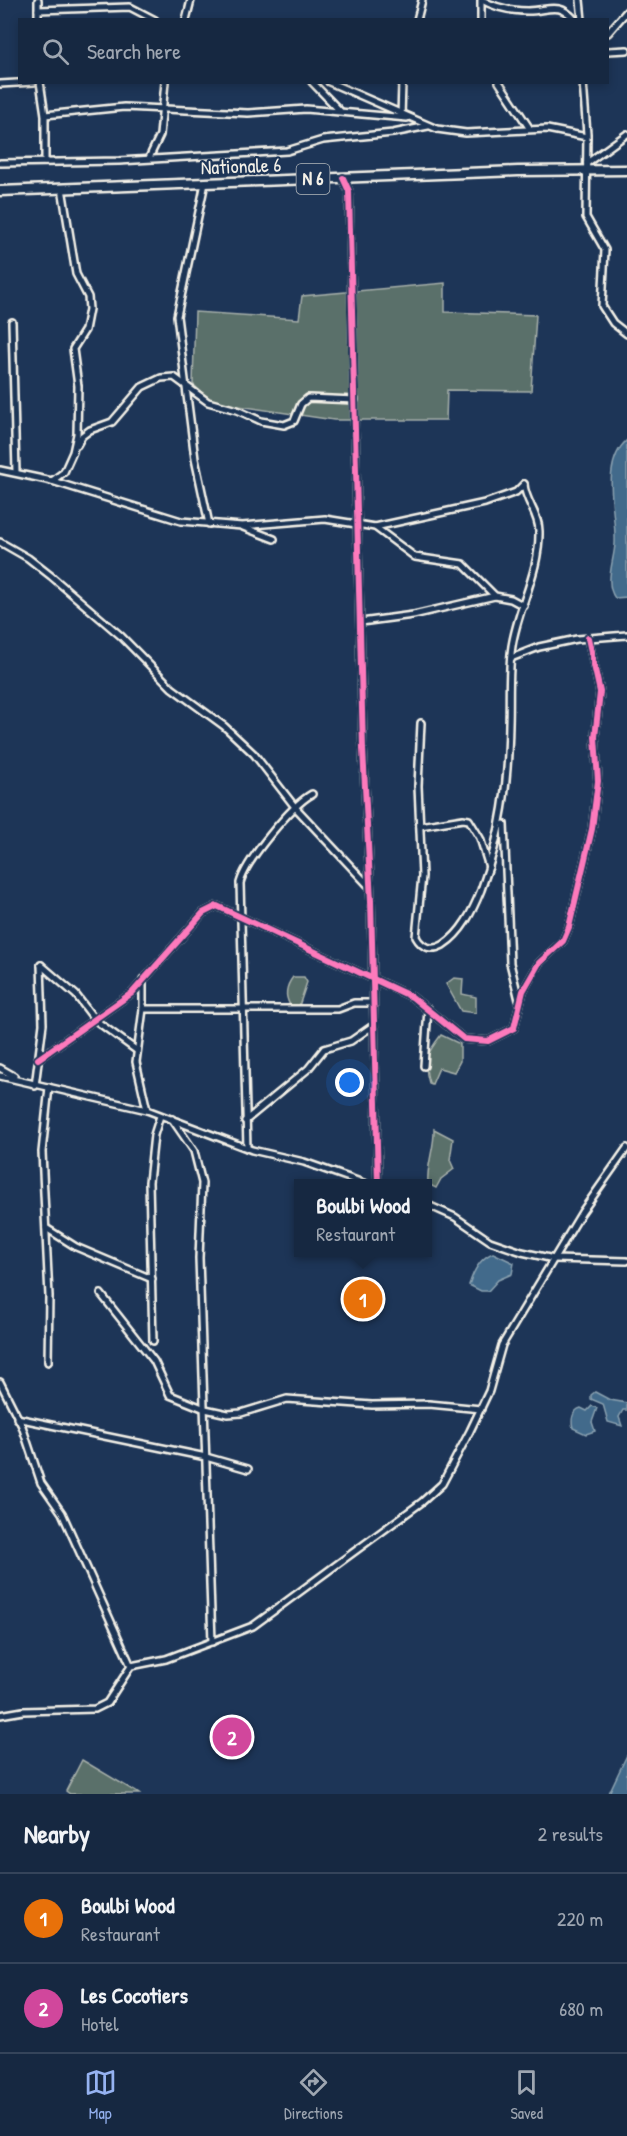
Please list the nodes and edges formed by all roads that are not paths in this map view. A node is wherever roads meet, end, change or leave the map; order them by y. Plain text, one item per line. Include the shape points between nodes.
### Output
1 (38, 0) edge
2 (134, 0) edge
3 (191, 0) edge
4 (422, 0) edge
5 (481, 0) edge
6 (580, 0) edge
7 (554, 3) edge
8 (130, 7) junction
9 (38, 10) junction
10 (627, 11) edge
11 (38, 18) edge
12 (151, 18) edge
13 (186, 18) edge
14 (418, 18) edge
15 (481, 18) edge
16 (573, 18) edge
17 (582, 18) edge
18 (609, 32) edge
19 (627, 50) edge
20 (609, 51) edge
21 (18, 83) edge
22 (0, 84) edge
23 (40, 84) edge
24 (165, 84) edge
25 (314, 84) edge
26 (333, 84) edge
27 (402, 84) edge
28 (500, 84) edge
29 (583, 84) edge
30 (161, 109) junction
31 (340, 111) junction
32 (45, 115) junction
33 (403, 117) junction
34 (428, 126) junction
35 (530, 129) junction
36 (627, 134) edge
37 (587, 136) junction
38 (149, 158) junction
39 (45, 162) junction
40 (0, 163) edge
41 (587, 166) junction
42 (627, 170) edge
43 (343, 178) junction
44 (205, 183) junction
45 (62, 188) junction
46 (0, 191) edge
47 (12, 322) dead end
48 (627, 334) edge
49 (184, 385) junction
50 (355, 400) junction
51 (73, 452) junction
52 (0, 470) edge
53 (16, 472) junction
54 (52, 480) junction
55 (358, 523) junction
56 (209, 524) junction
57 (242, 526) junction
58 (375, 528) junction
59 (274, 539) dead end
60 (0, 542) edge
61 (495, 596) junction
62 (524, 606) junction
63 (361, 622) junction
64 (627, 636) edge
65 (588, 638) junction
66 (511, 658) junction
67 (421, 723) dead end
68 (312, 794) dead end
69 (295, 807) junction
70 (503, 814) junction
71 (420, 826) junction
72 (489, 867) junction
73 (369, 886) junction
74 (240, 915) junction
75 (143, 979) junction
76 (373, 980) junction
77 (519, 1001) junction
78 (374, 1004) junction
79 (243, 1008) junction
80 (143, 1009) junction
81 (428, 1009) junction
82 (95, 1020) junction
83 (374, 1024) junction
84 (136, 1050) junction
85 (38, 1059) junction
86 (424, 1066) dead end
87 (0, 1068) edge
88 (0, 1076) edge
89 (18, 1079) junction
90 (35, 1086) junction
91 (49, 1087) junction
92 (147, 1110) junction
93 (160, 1116) junction
94 (172, 1119) junction
95 (245, 1121) junction
96 (247, 1148) junction
97 (627, 1148) edge
98 (352, 1179) edge
99 (378, 1179) edge
100 (432, 1207) edge
101 (46, 1228) junction
102 (554, 1259) junction
103 (627, 1261) edge
104 (152, 1280) junction
105 (101, 1294) dead end
106 (153, 1341) dead end
107 (48, 1362) dead end
108 (0, 1382) edge
109 (205, 1409) junction
110 (481, 1409) junction
111 (17, 1418) junction
112 (206, 1457) junction
113 (248, 1469) dead end
114 (212, 1642) junction
115 (131, 1666) junction
116 (0, 1715) edge

1 - 9 street
2 - 8 street
3 - 13 street
4 - 14 street
5 - 7 street via 520,11
5 - 15 street
6 - 17 street
7 - 16 street
8 - 9 street
8 - 12 street
9 - 11 street
10 - 18 street
19 - 20 street
21 - 22 street
23 - 32 street
24 - 30 street
25 - 31 street
26 - 33 street
27 - 33 street
28 - 35 street
29 - 37 street
30 - 31 street via 248,113
30 - 32 street via 124,107
30 - 38 street via 160,135
31 - 33 street
32 - 39 street
33 - 34 street
34 - 35 street via 466,132
34 - 38 street via 322,140 288,151
35 - 37 street
36 - 41 street
37 - 41 street
38 - 39 street
39 - 40 street
41 - 42 main road, Nationale 6 / N 6
41 - 43 main road, Nationale 6 / N 6
41 - 48 street via 586,217 605,250 602,306 613,324
43 - 44 main road, Nationale 6 / N 6
43 - 50 street via 349,191
44 - 45 main road, Nationale 6 / N 6
44 - 49 street via 177,316
45 - 46 main road, Nationale 6 / N 6
45 - 51 street via 76,274 89,303 85,330 73,349 78,386
47 - 53 street
49 - 50 street via 208,402 284,425 294,421 308,398
49 - 51 street via 174,378 152,380 112,422 82,436
49 - 56 street
50 - 55 street
51 - 54 street via 64,472
52 - 53 street
53 - 54 street
54 - 56 street via 159,516
55 - 57 street via 325,519
55 - 58 street
55 - 63 street
56 - 57 street
57 - 59 street
58 - 61 street via 415,557 463,564
58 - 62 street via 485,503 516,492 524,484 540,531 537,561
60 - 69 street via 51,576 121,636 172,688 224,726 254,754
61 - 62 street
61 - 63 street via 413,615
62 - 66 street
63 - 73 street
64 - 65 street
65 - 66 street via 539,647
65 - 77 street via 600,692 595,730 598,780 592,829 569,927 563,941 539,963
66 - 70 street
67 - 71 street
68 - 69 street
69 - 73 street
69 - 74 street via 243,871
70 - 72 street
70 - 77 street via 510,963
71 - 72 street via 470,820
71 - 72 street via 422,876 416,938 426,948 439,947 457,933 472,909
73 - 76 street
74 - 75 street via 217,906 203,913
74 - 76 street
74 - 79 street
75 - 80 street
75 - 82 street
76 - 78 street
76 - 81 street via 412,997
77 - 81 street via 514,1028 488,1041 457,1036
78 - 79 street via 354,1003 338,1009
78 - 83 street
79 - 80 street
79 - 95 street
80 - 84 street
81 - 86 street
82 - 84 street
82 - 85 street
82 - 85 street via 76,995 41,965 44,1014
83 - 95 street via 351,1041 324,1049 308,1069
83 - 99 street
84 - 92 street via 137,1074
85 - 90 street
87 - 89 street
88 - 89 street
89 - 90 street
90 - 91 street
91 - 92 street
91 - 101 street via 42,1134
92 - 93 street
93 - 94 street
93 - 104 street via 149,1182
94 - 96 street
94 - 109 street via 194,1151 202,1183
95 - 96 street
96 - 98 street
97 - 102 street
100 - 102 street via 504,1247
101 - 104 street via 76,1247
101 - 107 street
102 - 103 street
102 - 110 street via 502,1345
104 - 106 street
105 - 109 street via 154,1361 170,1395
108 - 111 street
109 - 110 street via 242,1413 287,1399
109 - 112 street
110 - 114 street via 442,1484 422,1502 268,1616 236,1635
111 - 112 street
111 - 115 street via 41,1483 62,1513
112 - 113 street
112 - 114 street
114 - 115 street via 166,1659
115 - 116 street via 107,1703 95,1709

